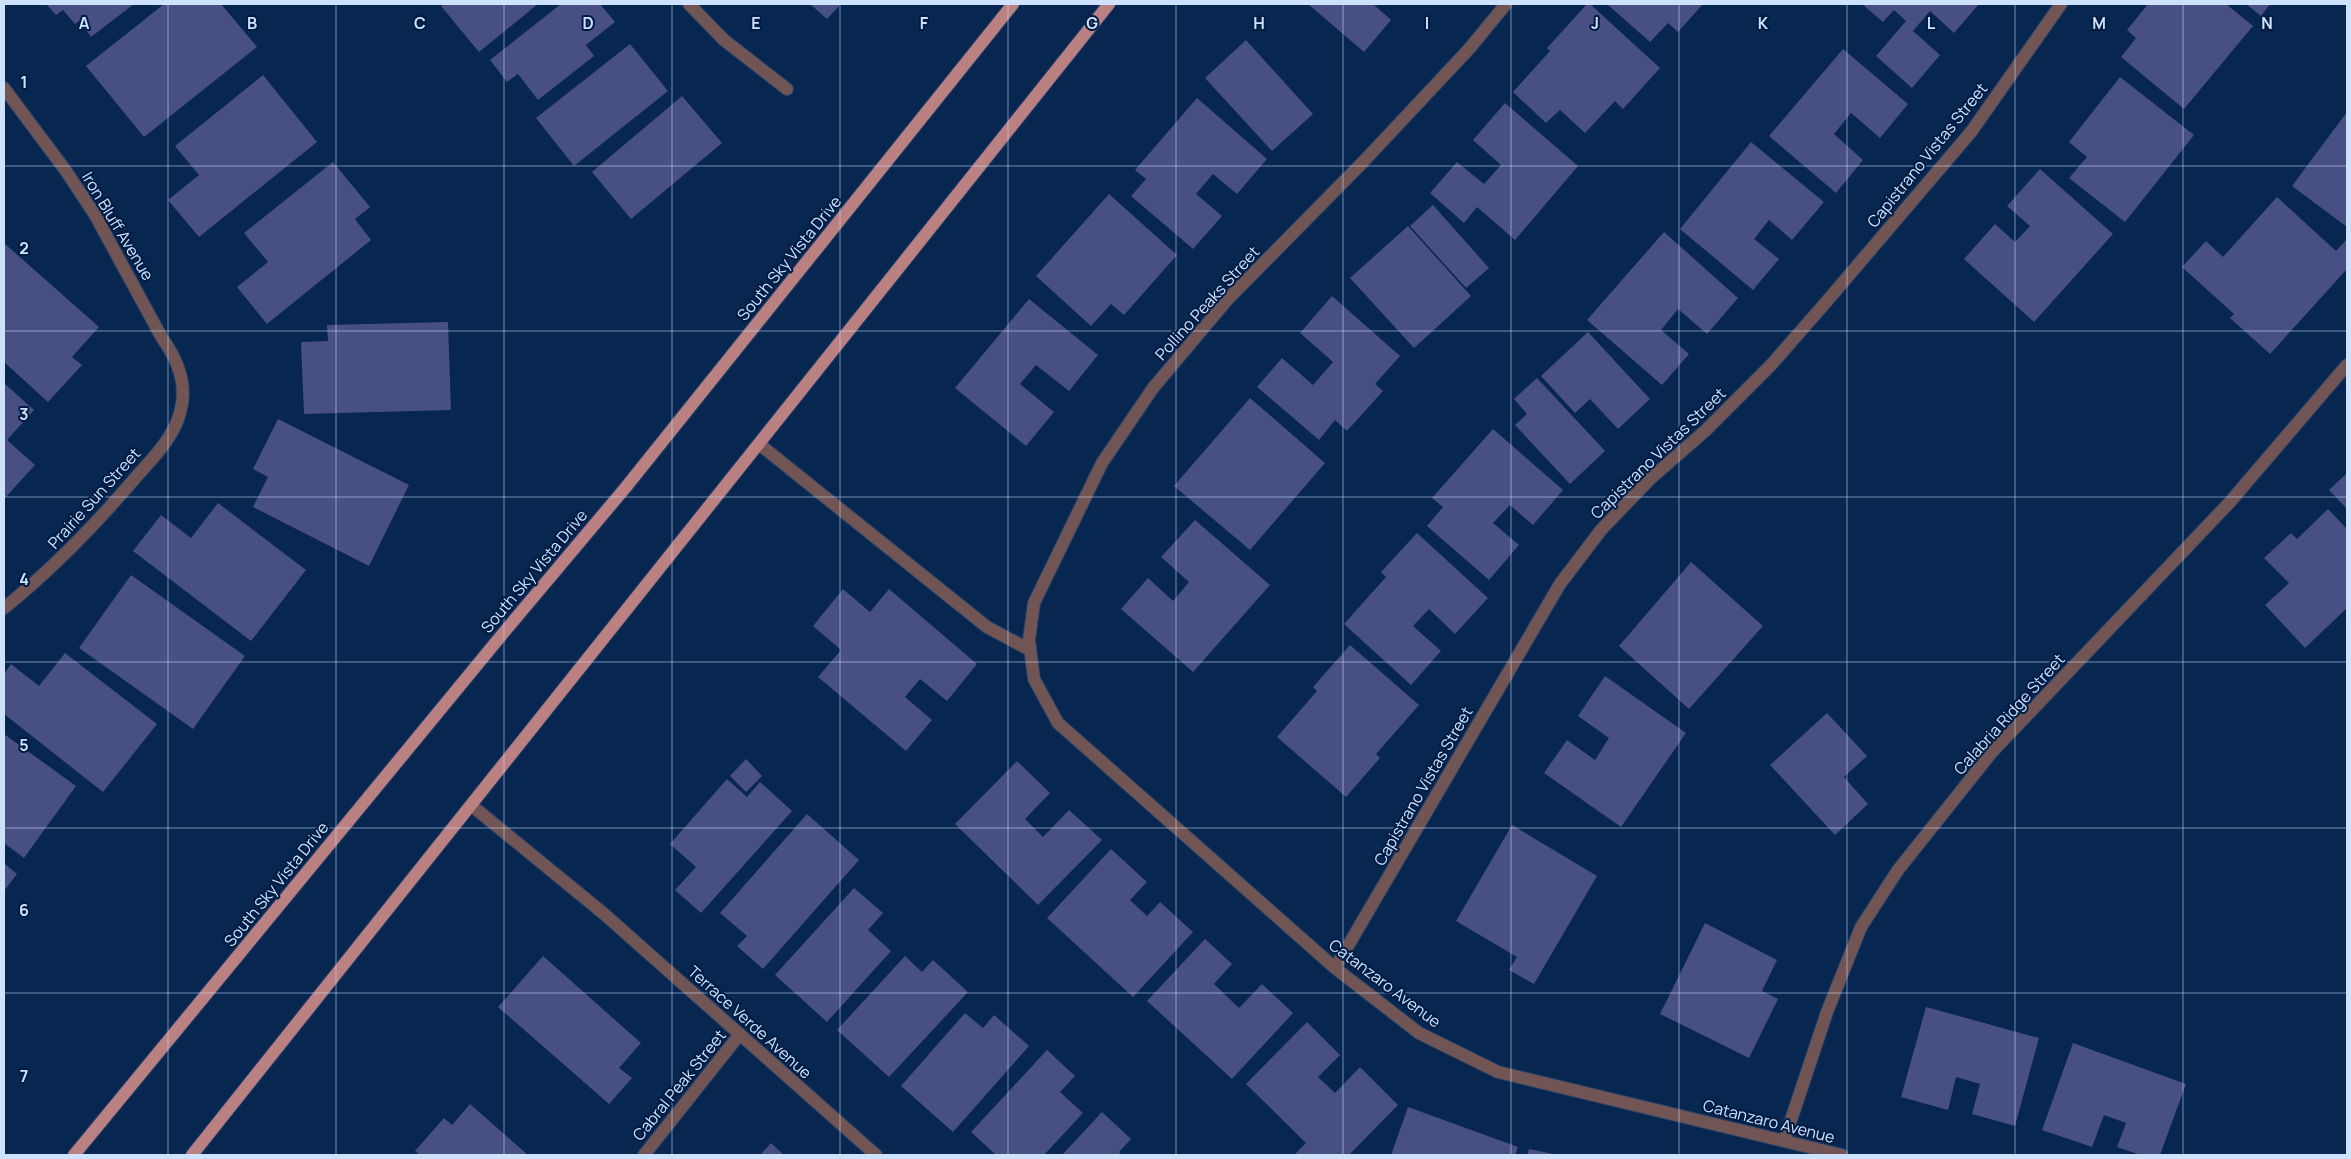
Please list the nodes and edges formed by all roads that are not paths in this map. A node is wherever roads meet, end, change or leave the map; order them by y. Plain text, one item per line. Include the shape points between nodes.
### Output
1 (689, 4) edge
2 (1013, 4) edge
3 (1109, 4) edge
4 (1506, 4) edge
5 (2061, 4) edge
6 (4, 88) edge
7 (787, 89) dead end
8 (2347, 365) edge
9 (183, 392) joint
10 (759, 444) junction
11 (4, 608) edge
12 (1030, 650) junction
13 (1034, 679) joint
14 (471, 805) junction
15 (1335, 968) junction
16 (740, 1034) junction
17 (1784, 1141) junction
18 (74, 1155) edge
19 (192, 1155) edge
20 (644, 1155) edge
21 (876, 1155) edge
22 (1842, 1155) edge

1 - 7 street via 724,40
2 - 18 main road, South Sky Vista Drive via 626,487
3 - 10 main road
4 - 12 street, Pollino Peaks Street via 1469,49 1228,299 1154,388 1102,463 1062,542 1034,603
5 - 15 street, Capistrano Vistas Street via 1971,132 1827,301 1771,365 1706,431 1650,479 1601,530 1560,584
6 - 9 street, Iron Bluff Avenue via 95,215 162,338 174,354
8 - 17 street, Calabria Ridge Street via 2230,502 1992,752 1898,870 1861,926 1827,1012
9 - 11 street, Prairie Sun Street via 180,412 162,447 98,522 56,565
10 - 12 street via 987,627
10 - 14 main road
12 - 13 street, Pollino Peaks Street
13 - 15 street, Catanzaro Avenue via 1058,723
14 - 16 street, Terrace Verde Avenue via 603,913
14 - 19 main road
15 - 17 street, Catanzaro Avenue via 1419,1033 1498,1072
16 - 20 street, Cabral Peak Street
16 - 21 street, Terrace Verde Avenue
17 - 22 street, Catanzaro Avenue

